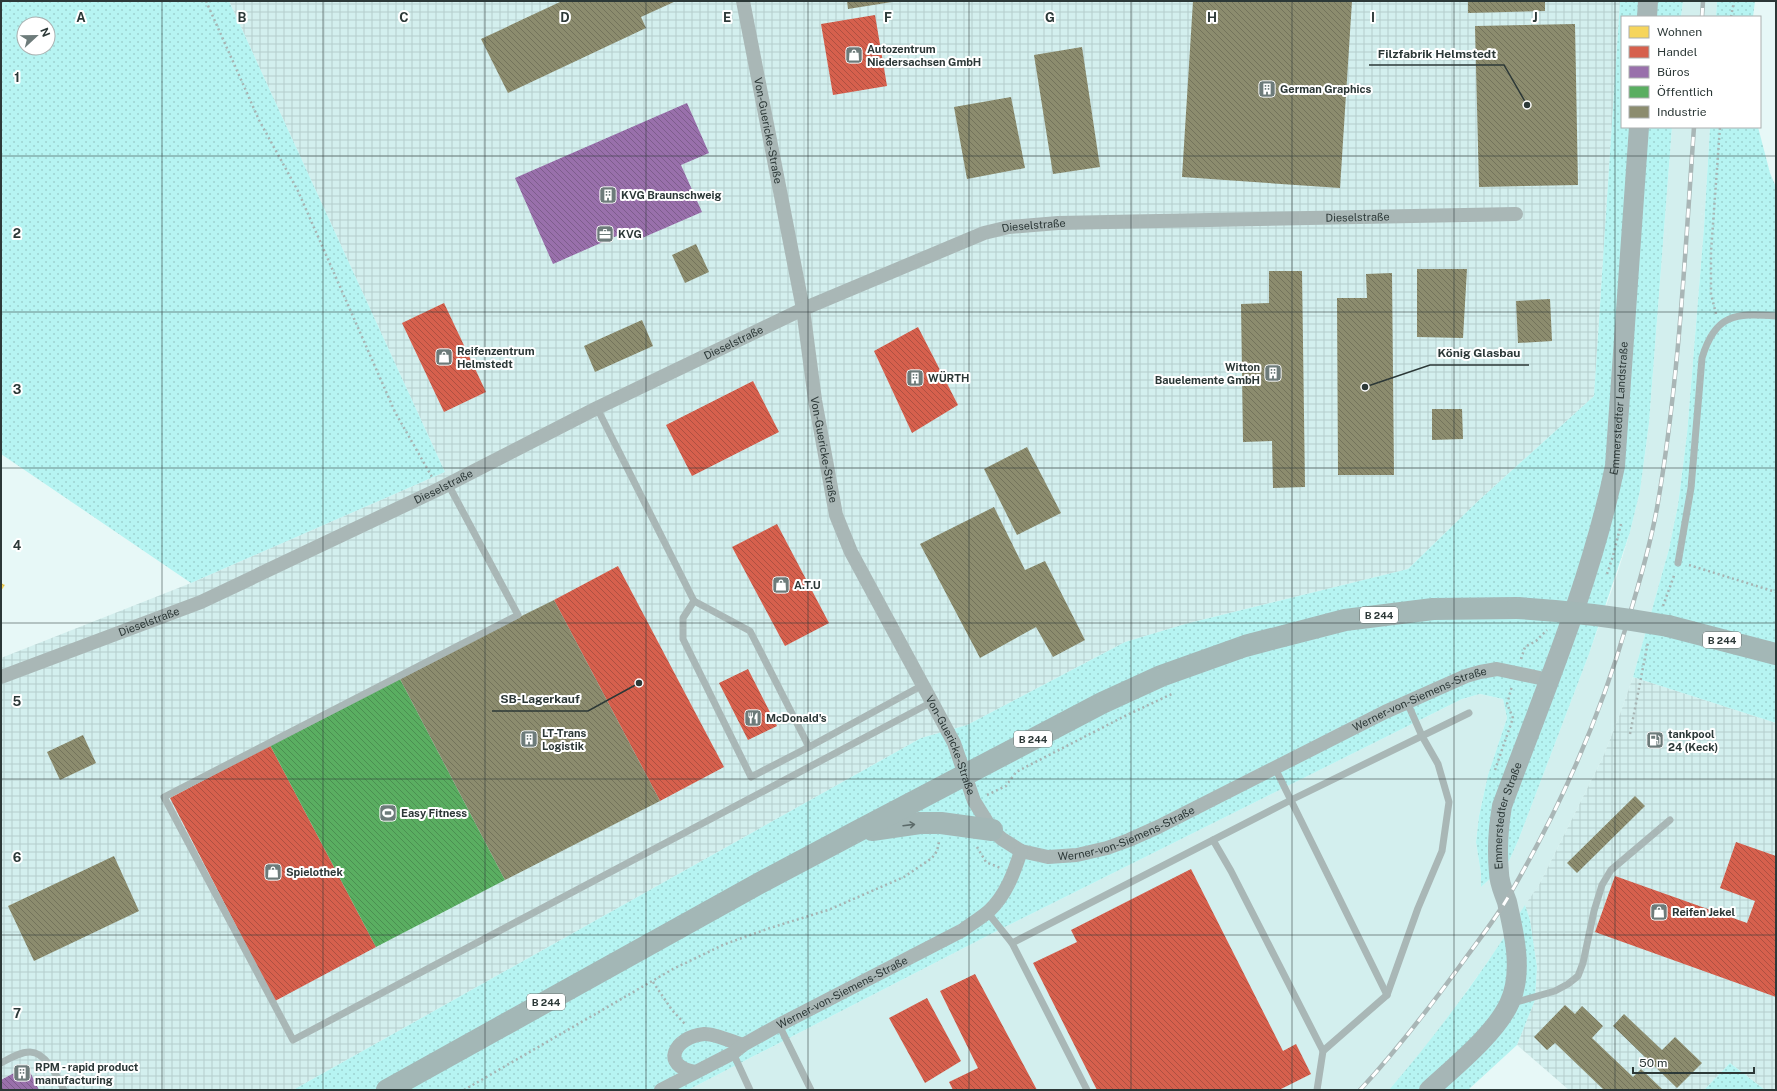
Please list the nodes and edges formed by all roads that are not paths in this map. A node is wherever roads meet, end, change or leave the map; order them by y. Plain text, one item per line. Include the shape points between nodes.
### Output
1 (744, 1) edge
2 (1648, 1) edge
3 (1647, 16) edge
4 (1639, 128) edge
5 (1516, 214) dead end
6 (802, 309) junction
7 (1776, 316) edge
8 (597, 408) junction
9 (444, 486) junction
10 (1678, 563) dead end
11 (694, 601) junction
12 (1776, 654) edge
13 (1, 677) edge
14 (1549, 680) junction
15 (923, 685) junction
16 (932, 702) junction
17 (1408, 702) junction
18 (1469, 713) dead end
19 (1422, 736) junction
20 (809, 747) junction
21 (1275, 768) junction
22 (965, 775) junction
23 (1291, 800) junction
24 (1670, 820) dead end
25 (992, 830) junction
26 (856, 832) junction
27 (1213, 840) junction
28 (1021, 851) junction
29 (988, 913) junction
30 (1012, 943) junction
31 (1387, 995) junction
32 (1509, 1004) junction
33 (779, 1025) junction
34 (738, 1049) junction
35 (1323, 1051) junction
36 (1, 1063) edge
37 (695, 1072) junction
38 (64, 1090) edge
39 (387, 1090) edge
40 (661, 1090) edge
41 (750, 1090) edge
42 (811, 1090) edge
43 (1087, 1090) edge
44 (1318, 1090) edge
45 (1429, 1090) edge

1 - 6 street, Von-Guericke-Straße
2 - 3 main road
4 - 14 main road, Emmerstedter Landstraße via 1616,466 1592,559
5 - 6 street, Dieselstraße via 1058,223 1009,227 984,233
6 - 8 street, Dieselstraße
6 - 15 street, Von-Guericke-Straße via 831,492 841,532
7 - 10 lane via 1746,314 1734,317 1720,325 1707,340 1702,358 1691,488
8 - 9 street, Dieselstraße
8 - 11 lane
9 - 13 street, Dieselstraße via 201,602
9 - 16 lane via 518,615 164,797 294,1040
11 - 20 lane via 750,631
11 - 20 lane via 683,618 683,639 751,777
12 - 22 main road, B 244, bridge via 1668,626 1612,617 1517,608 1433,609 1345,620 1245,646 1161,676 1102,703
14 - 17 street, Werner-von-Siemens-Straße via 1497,669 1480,672
14 - 32 main road, Emmerstedter Straße via 1502,806 1498,833 1498,874 1511,922 1517,970 1515,988
15 - 16 street, Von-Guericke-Straße
15 - 20 lane
16 - 22 street, Von-Guericke-Straße via 954,743
17 - 19 lane
17 - 21 street, Werner-von-Siemens-Straße
18 - 19 lane
19 - 23 lane
19 - 31 lane via 1438,764 1449,802 1442,851 1418,908
21 - 23 lane
21 - 28 street, Werner-von-Siemens-Straße via 1158,827 1107,848 1057,858
22 - 25 street, Von-Guericke-Straße via 974,801
22 - 26 main road, B 244
23 - 27 lane
23 - 31 lane
24 - 32 lane via 1612,870 1602,885 1578,976 1555,991
26 -> 25 main road, B 244 via 920,823 944,823
25 - 28 street, Von-Guericke-Straße via 1002,840
26 - 39 main road, B 244
27 - 30 lane
27 - 35 lane
28 - 29 street, Werner-von-Siemens-Straße via 1014,874 1004,893
29 - 30 lane
29 - 33 street, Werner-von-Siemens-Straße via 963,930
30 - 43 lane
31 - 35 lane
32 - 45 main road, Emmerstedter Straße via 1484,1036
33 - 34 street, Werner-von-Siemens-Straße
33 - 42 lane
34 - 37 street, Werner-von-Siemens-Straße
34 - 37 street via 706,1034 693,1036 679,1044 674,1054 677,1063 684,1070
34 - 41 lane
35 - 44 lane
36 - 38 lane via 20,1054 31,1052 39,1055 56,1074
37 - 40 street, Werner-von-Siemens-Straße

